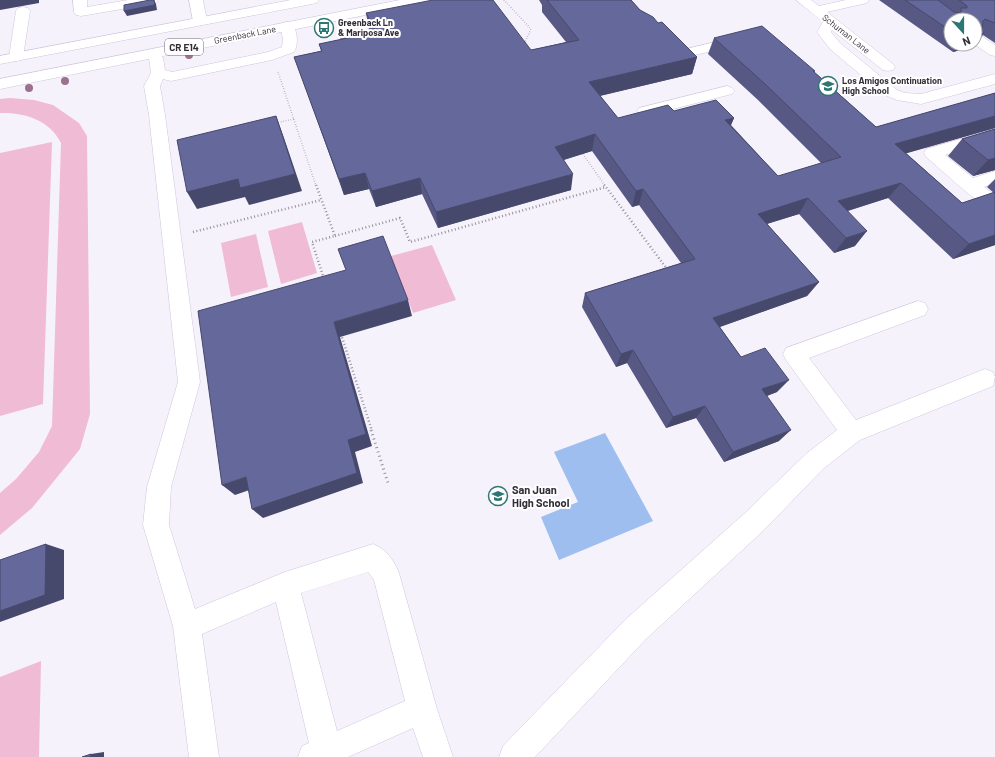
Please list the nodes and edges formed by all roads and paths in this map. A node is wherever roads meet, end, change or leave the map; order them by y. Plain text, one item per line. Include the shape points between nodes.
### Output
1 (80, 0) edge
2 (151, 0) edge
3 (196, 0) edge
4 (312, 0) edge
5 (504, 0) edge
6 (803, 0) edge
7 (862, 0) edge
8 (414, 1) edge
9 (23, 11) dead end
10 (817, 11) junction
11 (200, 21) junction
12 (830, 21) junction
13 (287, 26) junction
14 (751, 37) edge
15 (983, 44) edge
16 (522, 48) edge
17 (687, 52) edge
18 (995, 52) edge
19 (272, 56) junction
20 (16, 57) junction
21 (0, 60) edge
22 (156, 63) junction
23 (888, 67) dead end
24 (995, 79) edge
25 (0, 84) edge
26 (727, 91) dead end
27 (645, 111) edge
28 (294, 119) junction
29 (271, 124) edge
30 (995, 134) edge
31 (583, 154) edge
32 (995, 177) edge
33 (970, 184) junction
34 (606, 187) junction
35 (321, 200) junction
36 (995, 205) edge
37 (335, 236) junction
38 (171, 238) junction
39 (670, 274) edge
40 (324, 279) edge
41 (918, 309) dead end
42 (341, 332) edge
43 (985, 379) dead end
44 (852, 432) junction
45 (388, 482) dead end
46 (285, 586) junction
47 (187, 626) junction
48 (419, 698) junction
49 (322, 755) edge
50 (204, 757) edge
51 (438, 757) edge
52 (514, 757) edge

1 - 2 main road via 81,12
3 - 11 main road
4 - 11 main road, Greenback Lane / CR E14
5 - 16 path via 531,29
6 - 10 main road, Schuman Lane
7 - 10 main road
8 - 13 main road, Greenback Lane / CR E14
9 - 20 main road
10 - 12 main road, Schuman Lane
11 - 20 main road, Greenback Lane / CR E14
12 - 23 main road, Schuman Lane
12 - 24 main road via 824,32 835,46 897,96 918,99
13 - 19 main road via 289,49
13 - 22 main road, Greenback Lane / CR E14
14 - 17 main road via 718,39
15 - 18 main road
19 - 22 main road via 171,77
19 - 28 path
20 - 21 main road, Greenback Lane / CR E14
22 - 25 main road, Greenback Lane / CR E14
22 - 38 main road via 152,86 158,115
26 - 27 main road
28 - 29 path
28 - 35 path
30 - 33 main road via 932,153
31 - 34 path
32 - 33 main road
33 - 36 main road
34 - 37 path via 410,242 400,218
34 - 39 path
35 - 37 path
35 - 38 path
37 - 40 path via 312,242
38 - 47 main road via 189,382 159,487 156,525
41 - 44 main road via 794,354
42 - 45 path
43 - 44 main road
44 - 52 main road via 814,461 754,522 636,629
46 - 47 main road
46 - 48 main road via 373,557 386,573
46 - 49 main road
47 - 50 main road
48 - 49 main road
48 - 51 main road

